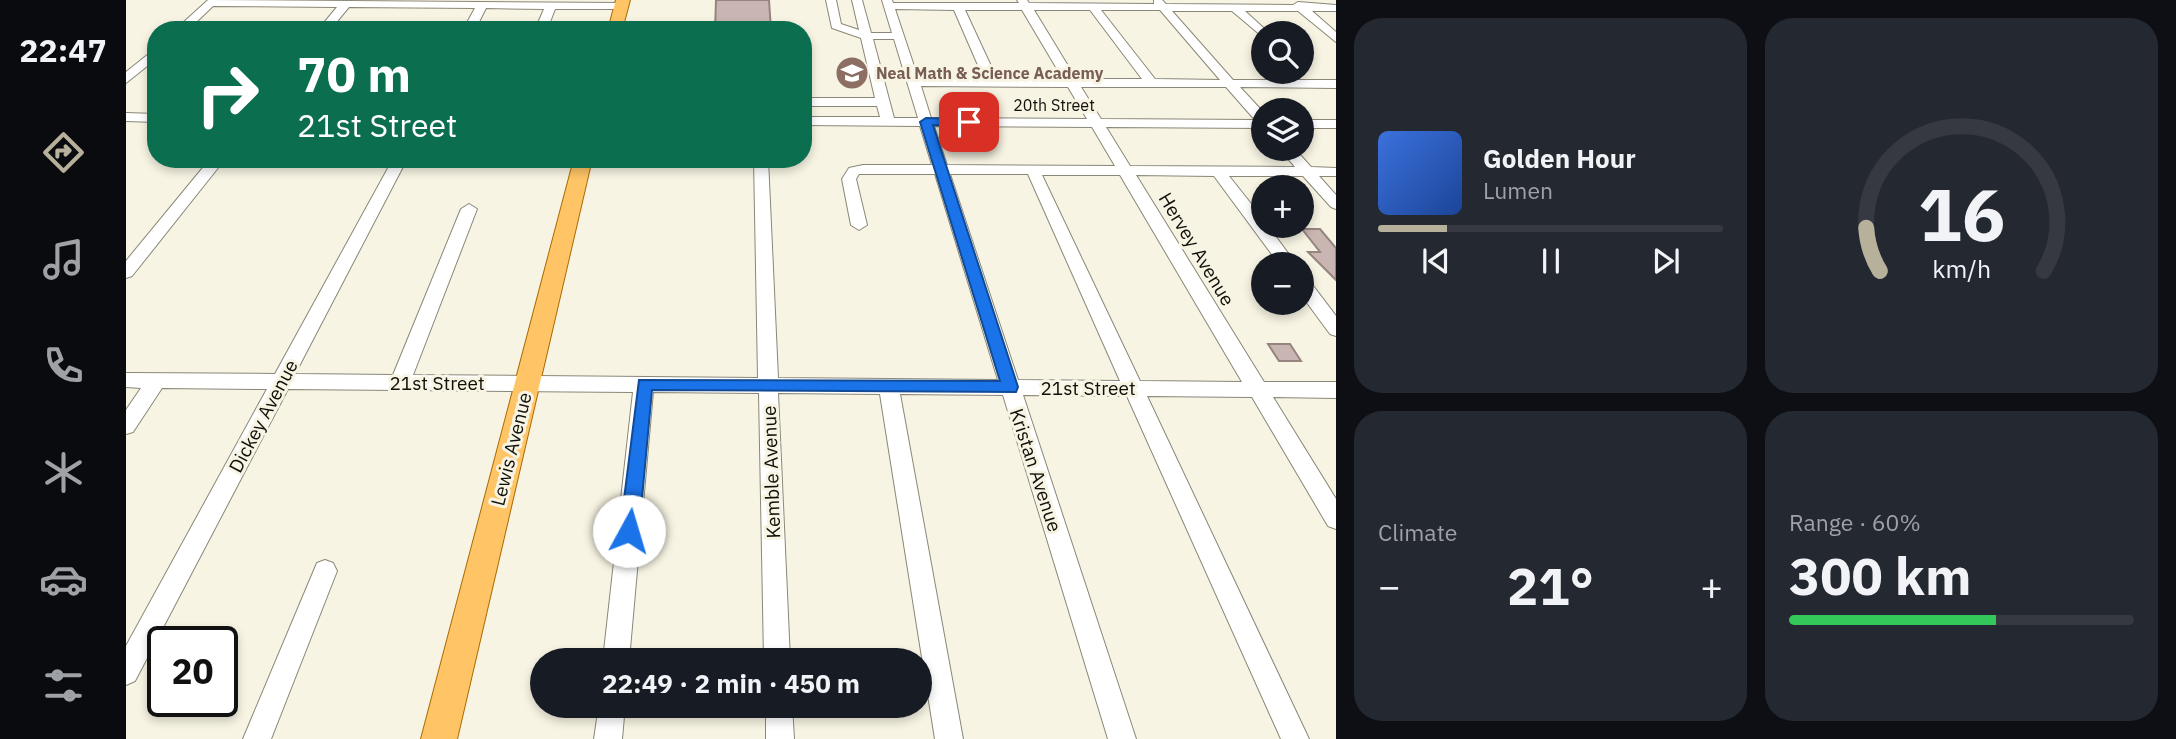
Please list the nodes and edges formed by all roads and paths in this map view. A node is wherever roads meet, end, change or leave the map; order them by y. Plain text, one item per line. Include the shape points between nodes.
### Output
1 (831, 0) edge
2 (857, 0) edge
3 (212, 1) edge
4 (347, 2) edge
5 (484, 2) edge
6 (622, 3) edge
7 (888, 3) edge
8 (1024, 4) edge
9 (1160, 4) edge
10 (1297, 4) edge
11 (551, 5) junction
12 (958, 7) junction
13 (1093, 7) junction
14 (1235, 8) junction
15 (1336, 8) edge
16 (191, 21) edge
17 (331, 21) edge
18 (474, 21) edge
19 (545, 21) edge
20 (617, 21) edge
21 (1251, 23) edge
22 (866, 36) junction
23 (899, 37) junction
24 (1336, 37) edge
25 (147, 60) edge
26 (126, 79) edge
27 (913, 82) junction
28 (992, 82) junction
29 (1072, 83) junction
30 (1151, 83) junction
31 (1230, 83) junction
32 (1251, 83) edge
33 (1314, 83) edge
34 (1336, 83) edge
35 (812, 102) edge
36 (883, 102) junction
37 (1251, 108) edge
38 (126, 117) edge
39 (147, 118) edge
40 (812, 121) edge
41 (888, 122) junction
42 (926, 122) junction
43 (1097, 123) junction
44 (1251, 123) edge
45 (1314, 124) edge
46 (1336, 124) edge
47 (1298, 161) edge
48 (211, 168) edge
49 (395, 168) edge
50 (581, 168) edge
51 (761, 168) edge
52 (941, 169) junction
53 (1033, 170) junction
54 (1125, 170) junction
55 (1219, 171) junction
56 (1308, 172) junction
57 (1336, 172) edge
58 (1336, 204) edge
59 (469, 209) dead end
60 (859, 225) dead end
61 (1279, 252) edge
62 (126, 272) edge
63 (1314, 299) edge
64 (1336, 329) edge
65 (126, 380) edge
66 (157, 380) junction
67 (282, 381) junction
68 (400, 382) junction
69 (527, 383) junction
70 (644, 384) junction
71 (768, 385) junction
72 (889, 386) junction
73 (1010, 387) junction
74 (1136, 388) junction
75 (1258, 389) junction
76 (1336, 390) edge
77 (126, 426) edge
78 (1336, 519) edge
79 (325, 571) dead end
80 (617, 648) edge
81 (777, 648) edge
82 (126, 672) edge
83 (610, 718) edge
84 (779, 718) edge
85 (257, 739) edge
86 (439, 739) edge
87 (608, 739) edge
88 (780, 739) edge
89 (948, 739) edge
90 (1122, 739) edge
91 (1295, 739) edge

1 - 22 street via 836,26
2 - 22 street
3 - 4 street
3 - 16 street
4 - 5 street
4 - 17 street
5 - 11 street
5 - 18 street
6 - 11 street
6 - 20 main road
7 - 12 street
7 - 23 street, Kristan Avenue
8 - 12 street
8 - 13 street
8 - 29 street, Hervey Avenue
9 - 13 street
9 - 14 street
9 - 31 street
10 - 14 street
10 - 15 street
10 - 24 street
11 - 19 street
12 - 28 street
13 - 30 street
14 - 21 street
22 - 23 street
22 - 36 street
23 - 27 street, Kristan Avenue
25 - 26 street
27 - 28 street
27 - 42 street, Kristan Avenue
28 - 29 street
29 - 30 street
29 - 43 street, Hervey Avenue
30 - 31 street
31 - 32 street
31 - 37 street
33 - 34 street
35 - 36 street
36 - 41 street
38 - 39 street
40 - 41 street, 20th Street
41 - 42 street, 20th Street
42 - 43 street, 20th Street
42 - 52 street, Kristan Avenue
43 - 44 street, 20th Street
43 - 54 street, Hervey Avenue
45 - 46 street
47 - 56 street
48 - 62 street
49 - 67 street, Dickey Avenue
50 - 69 main road, Lewis Avenue
51 - 71 street, Kemble Avenue
52 - 53 street
52 - 60 street via 854,171 849,186
52 - 73 street, Kristan Avenue
53 - 54 street
53 - 74 street
54 - 55 street
54 - 75 street, Hervey Avenue
55 - 56 street
55 - 61 street
56 - 57 street
56 - 58 street
59 - 68 street
63 - 64 street
65 - 66 street, 21st Street
66 - 67 street, 21st Street
66 - 77 street
67 - 68 street, 21st Street
67 - 82 street, Dickey Avenue
68 - 69 street, 21st Street
69 - 70 street, 21st Street
69 - 86 main road, Lewis Avenue
70 - 71 street, 21st Street
70 - 80 street
71 - 72 street, 21st Street
71 - 81 street, Kemble Avenue
72 - 73 street, 21st Street
72 - 89 street
73 - 74 street, 21st Street
73 - 90 street, Kristan Avenue
74 - 75 street, 21st Street
74 - 91 street
75 - 76 street, 21st Street
75 - 78 street, Hervey Avenue
79 - 85 street
83 - 87 street
84 - 88 street

